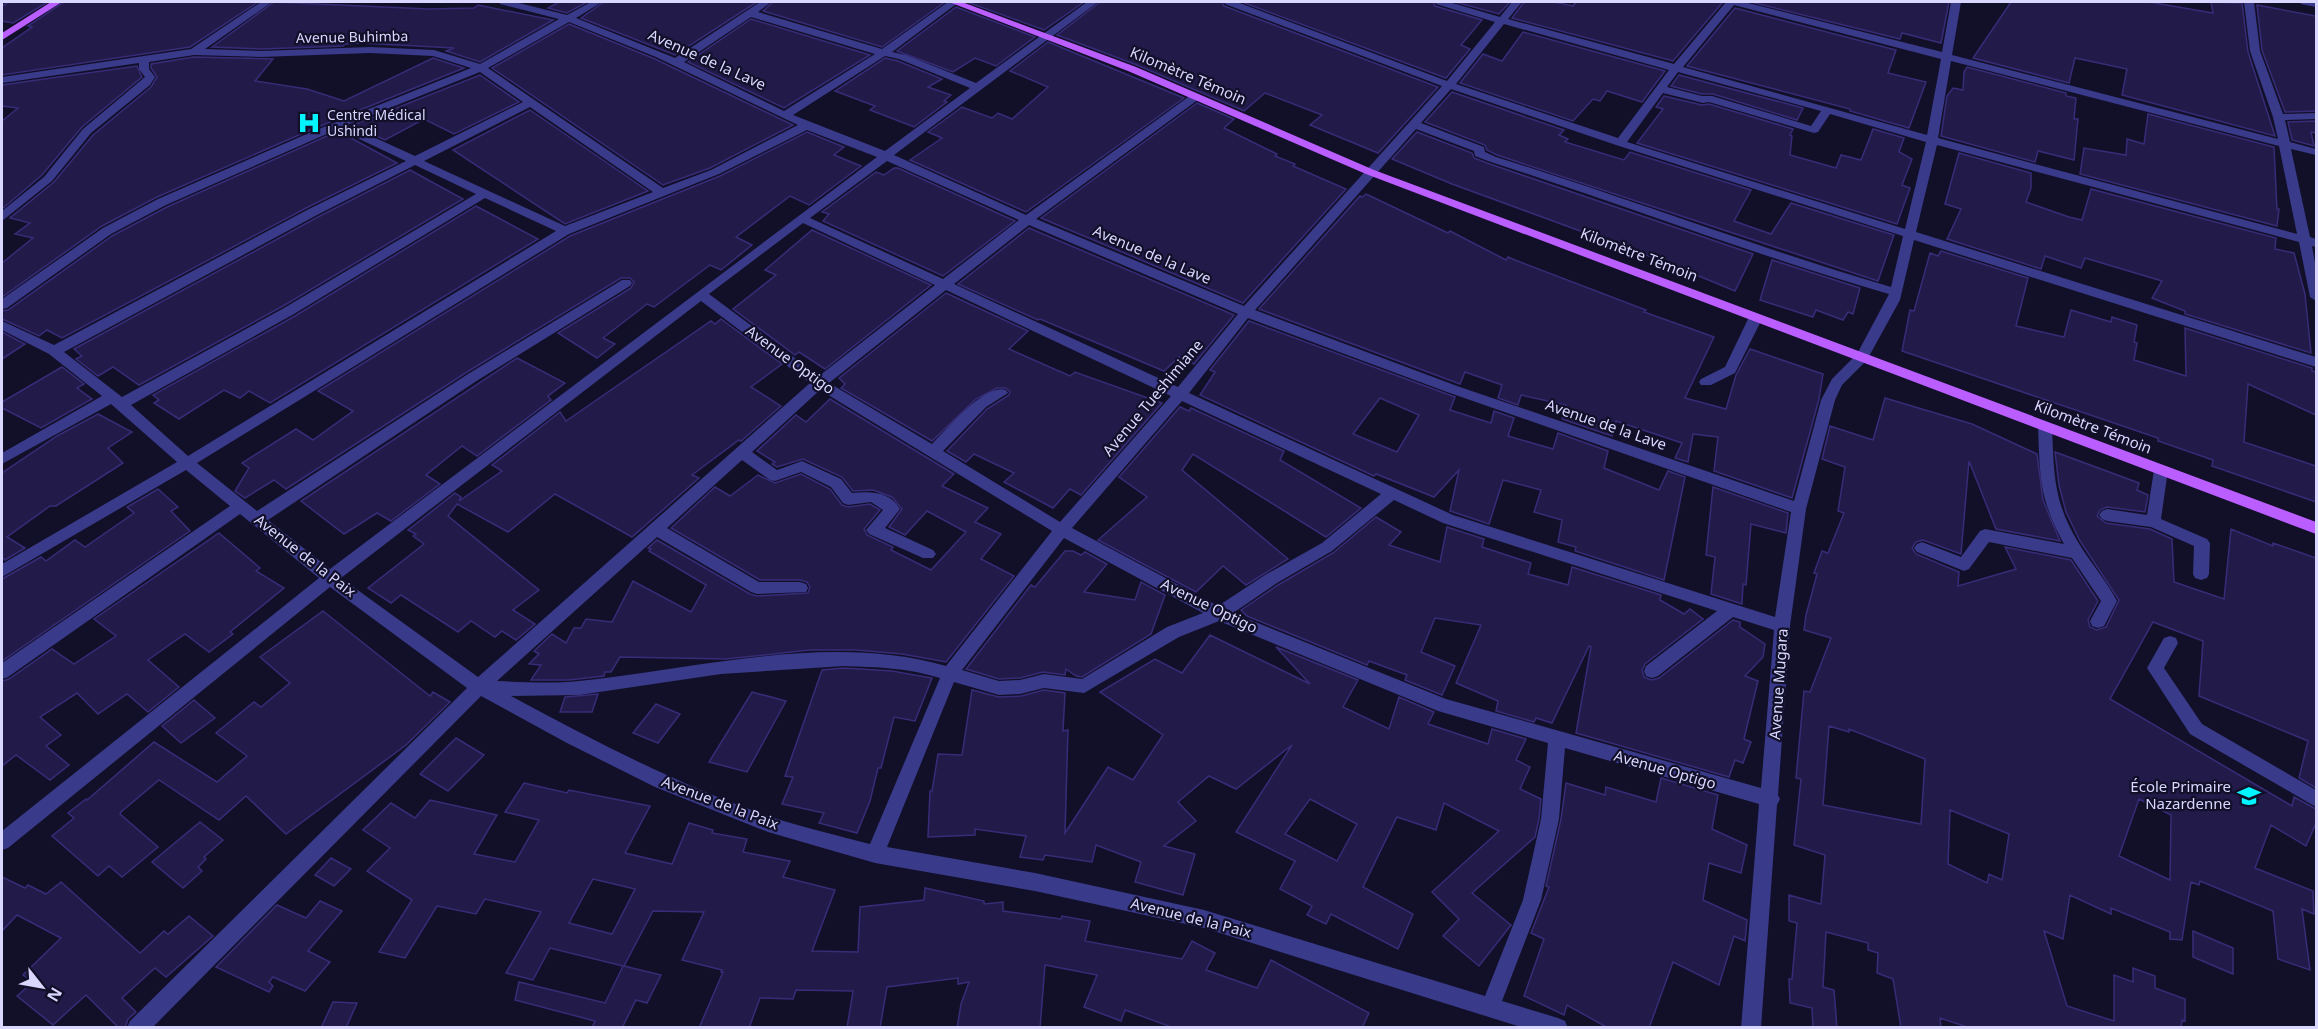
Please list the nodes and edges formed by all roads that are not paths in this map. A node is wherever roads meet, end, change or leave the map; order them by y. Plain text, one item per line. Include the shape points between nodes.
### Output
1 (57, 2) edge
2 (267, 2) edge
3 (504, 2) edge
4 (597, 2) edge
5 (764, 2) edge
6 (954, 2) edge
7 (1093, 2) edge
8 (1229, 2) edge
9 (1440, 2) edge
10 (1517, 2) edge
11 (1732, 2) edge
12 (1956, 2) edge
13 (2248, 2) edge
14 (2305, 2) edge
15 (2316, 4) edge
16 (750, 13) junction
17 (569, 19) junction
18 (1503, 21) junction
19 (1046, 36) junction
20 (2, 37) edge
21 (194, 52) junction
22 (882, 54) junction
23 (1947, 58) junction
24 (144, 60) junction
25 (675, 63) junction
26 (1677, 67) junction
27 (482, 68) junction
28 (2, 80) edge
29 (1449, 85) junction
30 (978, 88) junction
31 (1661, 89) junction
32 (1194, 97) junction
33 (532, 102) junction
34 (1828, 109) junction
35 (786, 114) junction
36 (2316, 116) edge
37 (2279, 117) junction
38 (1414, 124) junction
39 (338, 125) junction
40 (807, 125) junction
41 (1932, 140) junction
42 (1620, 143) junction
43 (2286, 146) junction
44 (2316, 152) edge
45 (885, 155) junction
46 (412, 161) junction
47 (1371, 172) junction
48 (484, 194) junction
49 (663, 194) junction
50 (2, 217) edge
51 (801, 218) junction
52 (1027, 220) junction
53 (565, 231) junction
54 (1909, 234) junction
55 (2303, 239) junction
56 (2316, 243) edge
57 (626, 283) dead end
58 (944, 285) junction
59 (1895, 292) junction
60 (702, 295) junction
61 (2316, 297) edge
62 (2, 305) edge
63 (1246, 312) junction
64 (1755, 317) junction
65 (2, 325) edge
66 (54, 351) junction
67 (1862, 357) junction
68 (2316, 362) edge
69 (1706, 382) dead end
70 (819, 383) junction
71 (1001, 393) dead end
72 (1180, 394) junction
73 (117, 400) junction
74 (2045, 426) junction
75 (742, 452) junction
76 (933, 452) junction
77 (2, 459) edge
78 (187, 463) junction
79 (2161, 470) junction
80 (1392, 494) junction
81 (242, 506) junction
82 (1799, 509) junction
83 (2107, 515) dead end
84 (257, 519) junction
85 (2153, 522) junction
86 (2316, 528) edge
87 (656, 529) junction
88 (1062, 530) junction
89 (1922, 548) dead end
90 (2077, 552) junction
91 (928, 554) dead end
92 (2, 571) edge
93 (2201, 574) dead end
94 (330, 578) junction
95 (800, 588) dead end
96 (1730, 610) junction
97 (1219, 614) junction
98 (2098, 621) dead end
99 (1782, 626) junction
100 (2170, 643) dead end
101 (1652, 671) dead end
102 (2, 672) edge
103 (949, 675) junction
104 (479, 687) junction
105 (1557, 738) junction
106 (1771, 799) junction
107 (2316, 799) edge
108 (2, 842) edge
109 (875, 854) junction
110 (1491, 1005) junction
111 (136, 1028) edge
112 (1558, 1028) edge
113 (1751, 1028) edge

1 - 20 main road
2 - 21 street
3 - 17 street, Avenue de la Lave
4 - 17 street
5 - 16 street
6 - 19 main road, Kilomètre Témoin
6 - 22 street
7 - 19 street
8 - 29 street
9 - 18 street
10 - 18 street, Avenue Tueshimiane
11 - 23 street
11 - 26 street
12 - 23 street, Avenue Mugara
13 - 37 street via 2256,54
14 - 15 street
16 - 22 street
16 - 25 street
17 - 25 street, Avenue de la Lave
17 - 27 street
18 - 26 street
18 - 29 street, Avenue Tueshimiane
19 - 30 street
19 - 32 main road, Kilomètre Témoin
21 - 24 street, Avenue Buhimba
21 - 27 street, Avenue Buhimba via 405,50 434,53
22 - 30 street via 902,57
22 - 35 street
23 - 41 street, Avenue Mugara
23 - 43 street
24 - 28 street, Avenue Buhimba
24 - 50 street via 150,77 146,83 87,131 48,179
25 - 35 street, Avenue de la Lave
26 - 31 street
26 - 34 street
27 - 33 street, Avenue Buhimba
27 - 39 street
29 - 38 street, Avenue Tueshimiane
29 - 42 street
30 - 45 street
31 - 34 street via 1708,98 1814,130
31 - 42 street
32 - 47 main road, Kilomètre Témoin
32 - 52 street
33 - 46 street
33 - 49 street, Avenue Buhimba
34 - 41 street
35 - 40 street, Avenue de la Lave
36 - 37 street
37 - 43 street
38 - 47 street, Avenue Tueshimiane
38 - 59 street via 1480,149 1479,154 1492,159
39 - 46 street
39 - 62 street via 215,176 125,221
40 - 45 street, Avenue de la Lave
40 - 49 street
41 - 54 street, Avenue Mugara
41 - 55 street
42 - 54 street
43 - 44 street
43 - 55 street
45 - 51 street
45 - 52 street, Avenue de la Lave
46 - 48 street
46 - 66 street
47 - 63 street, Avenue Tueshimiane
47 - 64 main road, Kilomètre Témoin
48 - 53 street
48 - 73 street via 289,311
49 - 53 street
51 - 58 street
51 - 60 street
52 - 58 street
52 - 63 street, Avenue de la Lave
53 - 78 street
54 - 59 street, Avenue Mugara
54 - 68 street
55 - 56 street
55 - 61 street
57 - 84 street via 473,377
58 - 70 street
58 - 72 street
59 - 67 street, Avenue Mugara
60 - 70 street, Avenue Optigo
60 - 94 street
63 - 72 street, Avenue Tueshimiane
63 - 82 street, Avenue de la Lave via 1503,407
64 - 67 main road, Kilomètre Témoin
64 - 69 street via 1730,369
65 - 66 street, Avenue de la Paix
66 - 73 street, Avenue de la Paix
67 - 74 main road, Kilomètre Témoin
67 - 82 street, Avenue Mugara via 1837,382 1828,400
70 - 75 street
70 - 76 street, Avenue Optigo
71 - 76 street via 981,404
72 - 80 street
72 - 88 street, Avenue Tueshimiane
73 - 77 street
73 - 78 street, Avenue de la Paix
74 - 79 main road, Kilomètre Témoin
74 - 90 street via 2049,490
75 - 87 street
75 - 91 street via 775,476 802,466 836,483 848,499 873,496 893,509 874,530
76 - 88 street, Avenue Optigo
78 - 81 street, Avenue de la Paix
78 - 92 street
79 - 85 street
79 - 86 main road, Kilomètre Témoin
80 - 96 street via 1448,519
80 - 97 street via 1326,547
81 - 84 street, Avenue de la Paix
81 - 102 street
82 - 99 street, Avenue Mugara
83 - 85 street
84 - 94 street, Avenue de la Paix
85 - 93 street via 2202,543
87 - 95 street via 757,588
87 - 104 street
88 - 97 street, Avenue Optigo
88 - 103 street, Avenue Tueshimiane
89 - 90 street via 1964,564 1985,535
90 - 98 street via 2109,601
94 - 104 street, Avenue de la Paix
94 - 108 street
96 - 99 street
96 - 101 street
97 - 103 street via 1173,632 1084,686 1044,681 999,688
97 - 105 street, Avenue Optigo via 1444,706
99 - 106 street, Avenue Mugara
100 - 107 street via 2156,668 2196,729
103 - 104 street via 916,664 844,658 721,667 579,688
103 - 109 street, Avenue Tueshimiane
104 - 109 street, Avenue de la Paix via 661,781 768,824
104 - 111 street
105 - 106 street, Avenue Optigo
105 - 110 street via 1550,819 1532,900
106 - 113 street, Avenue Mugara
109 - 110 street, Avenue de la Paix via 1035,882 1204,919
110 - 112 street, Avenue de la Paix

